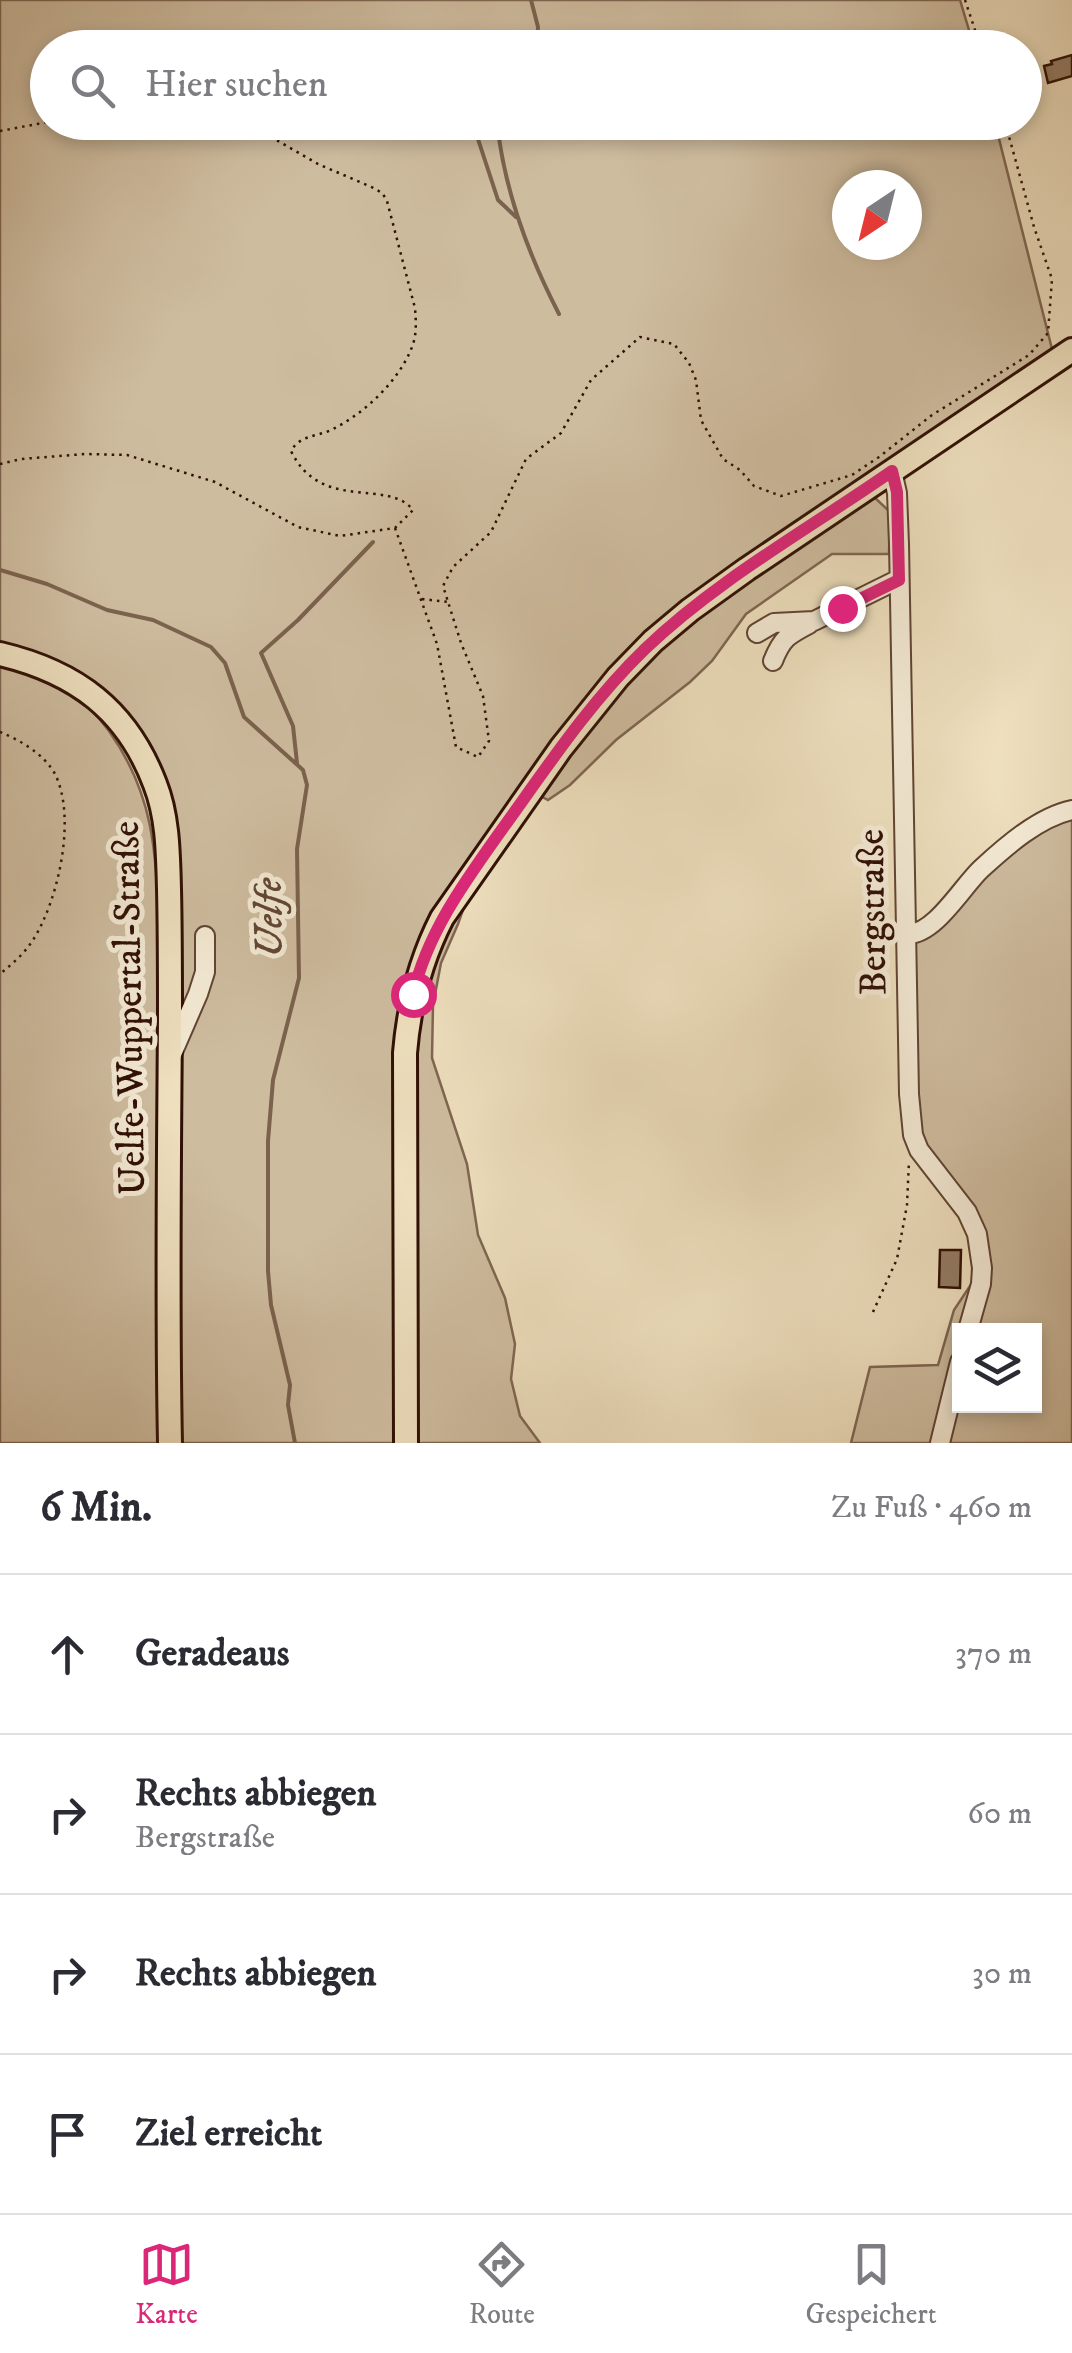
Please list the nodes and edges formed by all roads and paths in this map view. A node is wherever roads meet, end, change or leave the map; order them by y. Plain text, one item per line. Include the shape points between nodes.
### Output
1 (965, 0) edge
2 (975, 30) edge
3 (30, 125) edge
4 (0, 131) edge
5 (276, 140) edge
6 (1010, 140) edge
7 (1072, 350) edge
8 (0, 464) edge
9 (892, 471) junction
10 (396, 528) junction
11 (899, 580) junction
12 (420, 598) junction
13 (448, 602) junction
14 (814, 621) junction
15 (757, 632) dead end
16 (0, 654) edge
17 (774, 661) dead end
18 (0, 732) edge
19 (1072, 810) edge
20 (908, 934) junction
21 (205, 936) dead end
22 (0, 974) edge
23 (170, 1060) junction
24 (913, 1135) junction
25 (873, 1312) dead end
26 (970, 1323) edge
27 (952, 1394) edge
28 (170, 1443) edge
29 (406, 1443) edge
30 (940, 1443) edge

1 - 2 path
3 - 4 path
5 - 10 path via 387,200 415,308 413,344 377,396 292,451 326,486 409,505 414,510
6 - 13 path via 1052,278 1048,333 1029,356 932,415 852,475 781,496 754,486 723,458 701,420 689,363 674,344 640,337 591,380 561,433 526,459 491,532 453,567 443,586
7 - 9 main road
8 - 10 path via 127,455 215,482 298,527 340,536
9 - 11 street, Bergstraße
9 - 29 main road via 715,592 642,652 561,748 433,936 416,982 405,1053
10 - 12 path
11 - 14 street
11 - 20 street, Bergstraße
12 - 13 path
12 - 13 path via 437,644 456,747 478,757 489,741 483,696
14 - 15 street via 774,623
14 - 17 street via 787,635
16 - 23 main road, Uelfe-Wuppertal-Straße via 51,670 97,699 124,726 157,788 168,853
18 - 22 path via 33,750 55,775 64,837 41,925
19 - 20 street via 1002,851 932,925
20 - 24 street, Bergstraße
21 - 23 street via 205,972
23 - 28 main road, Uelfe-Wuppertal-Straße
24 - 25 path via 897,1258
24 - 26 street, Bergstraße via 977,1234 982,1268
27 - 30 street

